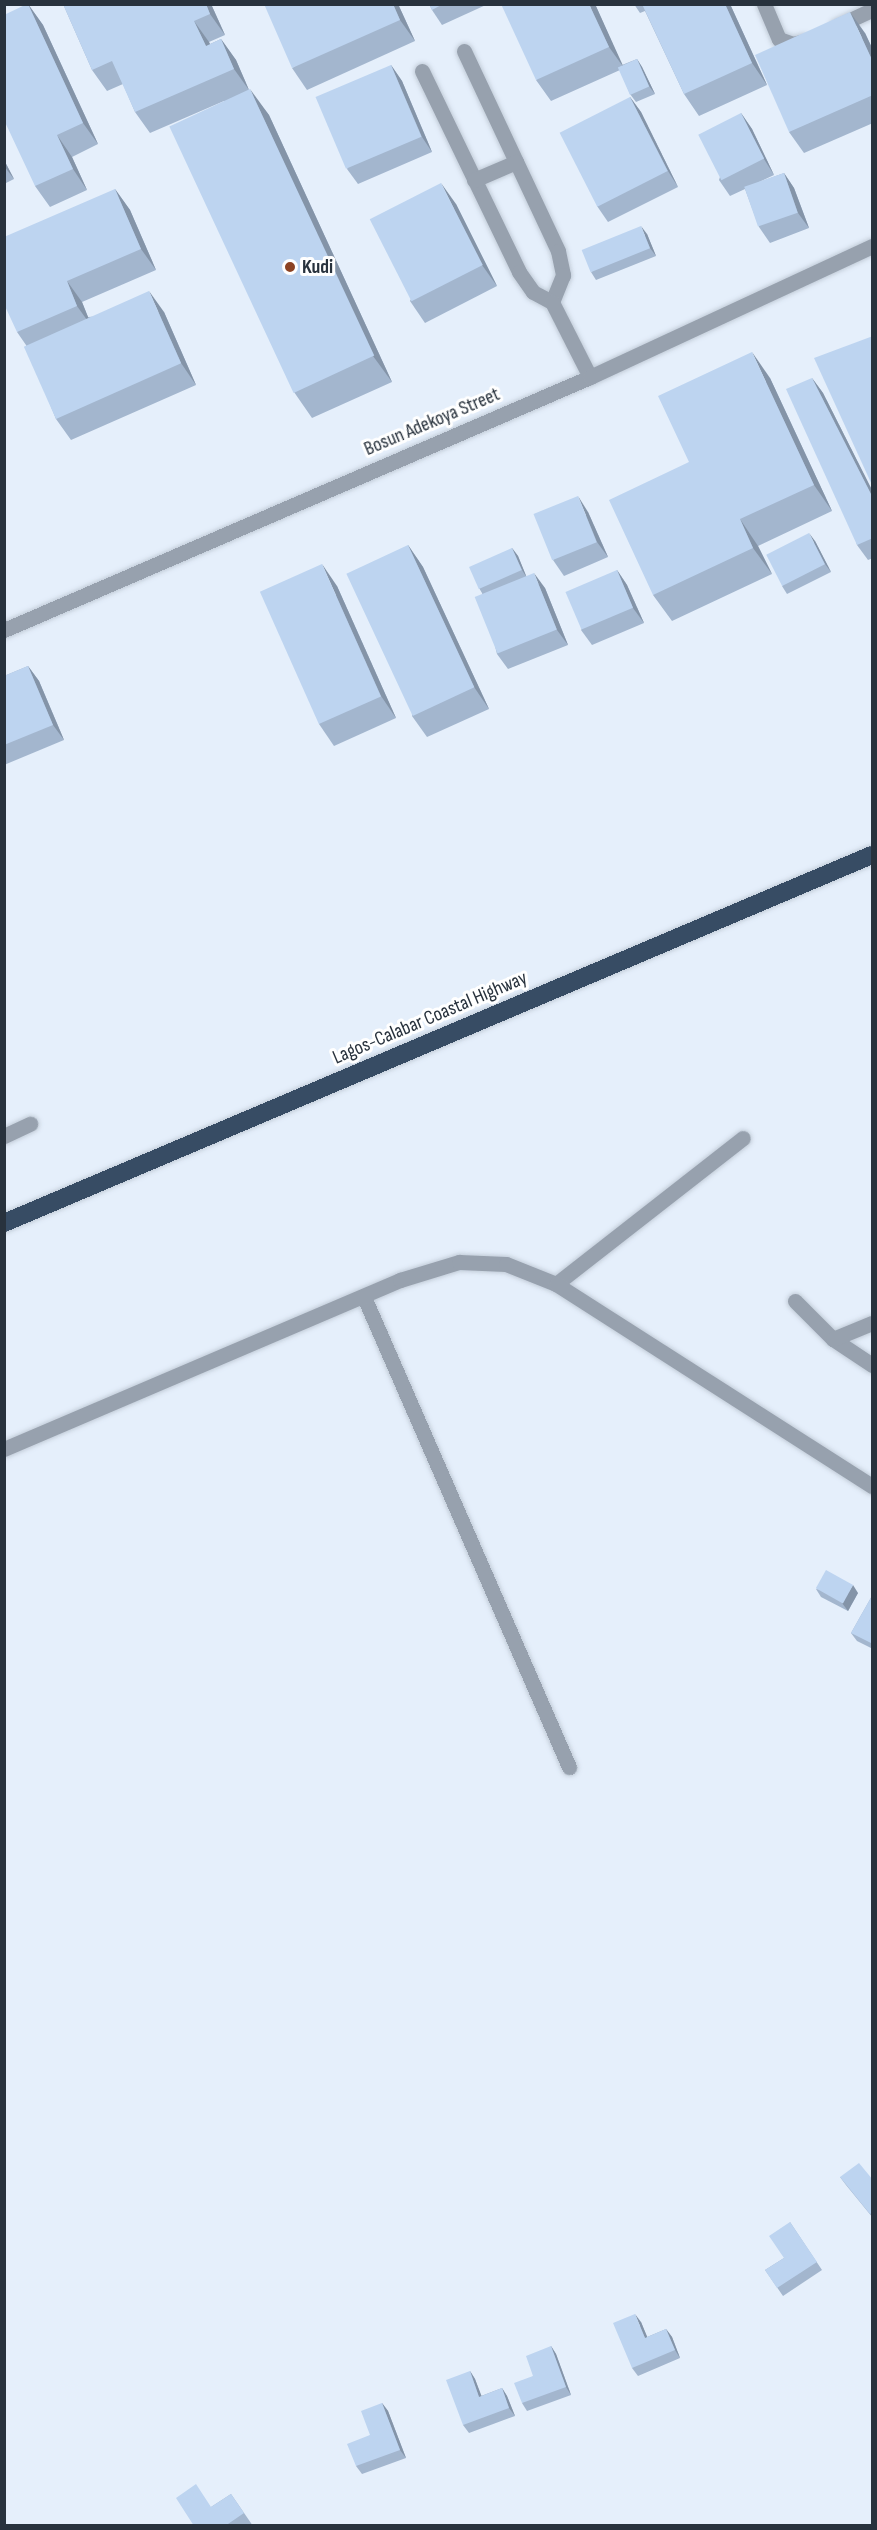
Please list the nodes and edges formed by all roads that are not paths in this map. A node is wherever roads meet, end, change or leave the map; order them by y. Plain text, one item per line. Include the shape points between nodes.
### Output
1 (764, 4) edge
2 (873, 10) edge
3 (464, 51) dead end
4 (422, 71) dead end
5 (516, 162) junction
6 (474, 180) junction
7 (873, 246) edge
8 (552, 302) junction
9 (590, 377) junction
10 (4, 630) edge
11 (873, 855) edge
12 (30, 1124) dead end
13 (4, 1136) edge
14 (743, 1138) dead end
15 (4, 1223) edge
16 (556, 1284) junction
17 (364, 1297) junction
18 (795, 1301) dead end
19 (873, 1323) edge
20 (833, 1339) junction
21 (873, 1365) edge
22 (4, 1449) edge
23 (873, 1486) edge
24 (569, 1767) dead end

1 - 2 street via 779,39 793,44
3 - 5 street
4 - 6 street
5 - 6 street
5 - 8 street via 558,251 563,275
6 - 8 street via 519,272 533,292
7 - 9 street, Bosun Adekoya Street
8 - 9 street
9 - 10 street, Bosun Adekoya Street
11 - 15 highway, Lagos-Calabar Coastal Highway
12 - 13 street
14 - 16 street
16 - 17 street via 506,1264 459,1262
16 - 23 street
17 - 22 street
17 - 24 street
18 - 20 street
19 - 20 street
20 - 21 street

